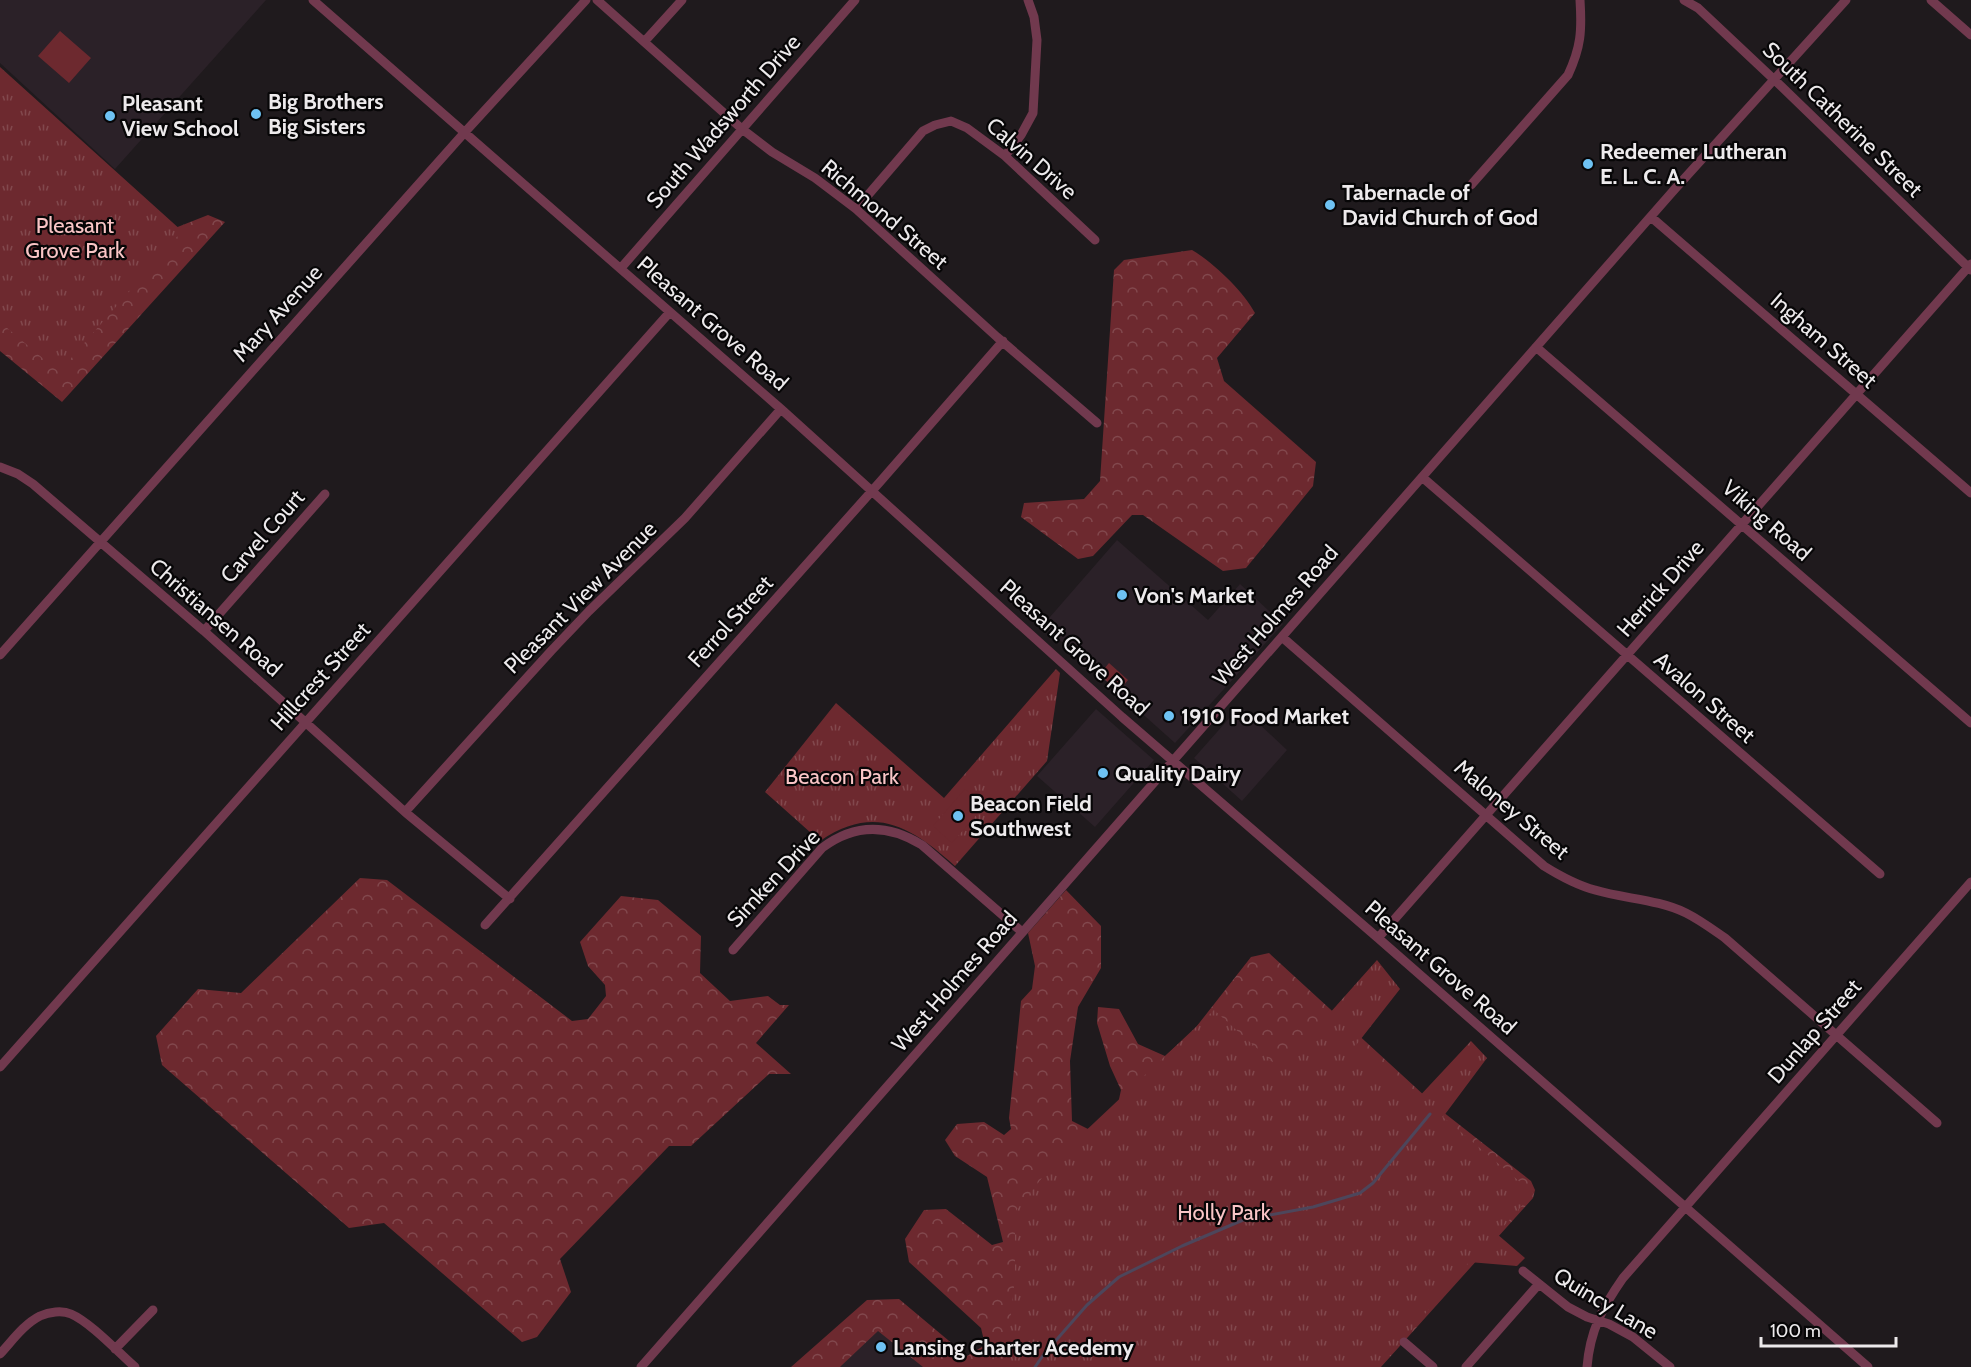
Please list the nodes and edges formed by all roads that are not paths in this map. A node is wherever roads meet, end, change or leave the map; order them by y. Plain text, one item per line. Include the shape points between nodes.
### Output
1 (313, 0) edge
2 (586, 0) edge
3 (597, 0) edge
4 (682, 0) edge
5 (855, 0) edge
6 (1028, 0) edge
7 (1580, 0) edge
8 (1684, 0) edge
9 (1846, 0) edge
10 (1931, 0) edge
11 (1971, 35) edge
12 (644, 42) junction
13 (1773, 79) junction
14 (742, 129) junction
15 (465, 132) junction
16 (1005, 156) junction
17 (1471, 185) dead end
18 (856, 209) junction
19 (1651, 217) junction
20 (1095, 240) dead end
21 (1970, 267) edge
22 (621, 268) junction
23 (670, 312) junction
24 (1002, 341) junction
25 (1536, 347) junction
26 (1856, 394) junction
27 (781, 409) junction
28 (1096, 423) dead end
29 (0, 467) edge
30 (1422, 477) junction
31 (871, 492) junction
32 (1971, 493) edge
33 (325, 494) dead end
34 (1742, 524) junction
35 (100, 542) junction
36 (204, 631) junction
37 (1282, 637) junction
38 (0, 655) edge
39 (1628, 656) junction
40 (304, 722) junction
41 (1971, 723) edge
42 (1174, 761) junction
43 (405, 812) junction
44 (1487, 815) junction
45 (1880, 874) dead end
46 (1971, 882) edge
47 (510, 899) junction
48 (485, 925) dead end
49 (1022, 932) junction
50 (1378, 938) junction
51 (733, 950) dead end
52 (1835, 1036) junction
53 (0, 1066) edge
54 (1937, 1123) dead end
55 (1686, 1207) junction
56 (1524, 1272) dead end
57 (1538, 1285) junction
58 (153, 1310) dead end
59 (1597, 1320) junction
60 (1404, 1342) dead end
61 (115, 1350) junction
62 (0, 1354) edge
63 (135, 1367) edge
64 (641, 1367) edge
65 (1433, 1367) edge
66 (1466, 1367) edge
67 (1587, 1367) edge
68 (1670, 1367) edge
69 (1868, 1367) edge

1 - 15 street, Pleasant Grove Road
2 - 15 street, Mary Avenue
3 - 12 street, Richmond Street
4 - 12 street
5 - 14 street, South Wadsworth Drive
6 - 16 street via 1038,40 1033,113
7 - 17 street via 1582,31 1578,54 1568,75
8 - 13 street, South Catherine Street via 1698,8
9 - 13 street, West Holmes Road
10 - 11 street
12 - 14 street, Richmond Street
13 - 19 street, West Holmes Road
13 - 21 street, South Catherine Street
14 - 18 street, Richmond Street
14 - 22 street, South Wadsworth Drive
15 - 22 street, Pleasant Grove Road
15 - 35 street, Mary Avenue
16 - 18 street, Calvin Drive via 967,128 951,121 935,124 923,131
16 - 20 street, Calvin Drive
18 - 24 street, Richmond Street
19 - 25 street, West Holmes Road
19 - 26 street, Ingham Street
21 - 26 street, Herrick Drive
22 - 23 street, Pleasant Grove Road
23 - 27 street, Pleasant Grove Road
23 - 40 street, Hillcrest Street
24 - 28 street, Richmond Street
24 - 31 street, Ferrol Street
25 - 30 street, West Holmes Road
25 - 34 street, Viking Road
26 - 32 street, Ingham Street
26 - 34 street, Herrick Drive
27 - 31 street, Pleasant Grove Road
27 - 43 street, Pleasant View Avenue via 686,518 566,635
29 - 35 street, Christiansen Road via 33,484
30 - 37 street, West Holmes Road
30 - 39 street, Avalon Street
31 - 42 street, Pleasant Grove Road
31 - 47 street, Ferrol Street
33 - 36 street, Carvel Court
34 - 39 street, Herrick Drive
34 - 41 street, Viking Road
35 - 36 street, Christiansen Road
35 - 38 street, Mary Avenue
36 - 40 street, Christiansen Road
37 - 42 street, West Holmes Road
37 - 44 street, Maloney Street
39 - 44 street, Herrick Drive
39 - 45 street, Avalon Street
40 - 43 street, Christiansen Road
40 - 53 street, Hillcrest Street
42 - 49 street, West Holmes Road
42 - 50 street, Pleasant Grove Road
43 - 47 street, Christiansen Road
44 - 50 street, Herrick Drive
44 - 52 street, Maloney Street via 1560,876 1596,891 1661,904 1703,922
46 - 52 street, Dunlap Street
47 - 48 street, Ferrol Street
49 - 51 street, Simken Drive via 922,845 891,831 872,828 836,837 822,848
49 - 64 street, West Holmes Road
50 - 55 street, Pleasant Grove Road
52 - 54 street, Maloney Street
52 - 55 street, Dunlap Street
55 - 59 street, Dunlap Street via 1623,1278
55 - 69 street, Pleasant Grove Road
56 - 57 street, Quincy Lane
57 - 59 street, Quincy Lane via 1568,1307
57 - 66 street
58 - 61 street
59 - 67 street, Dunlap Street
59 - 68 street, Quincy Lane via 1632,1337
60 - 65 street
61 - 62 street via 71,1314 54,1311 39,1316
61 - 63 street

